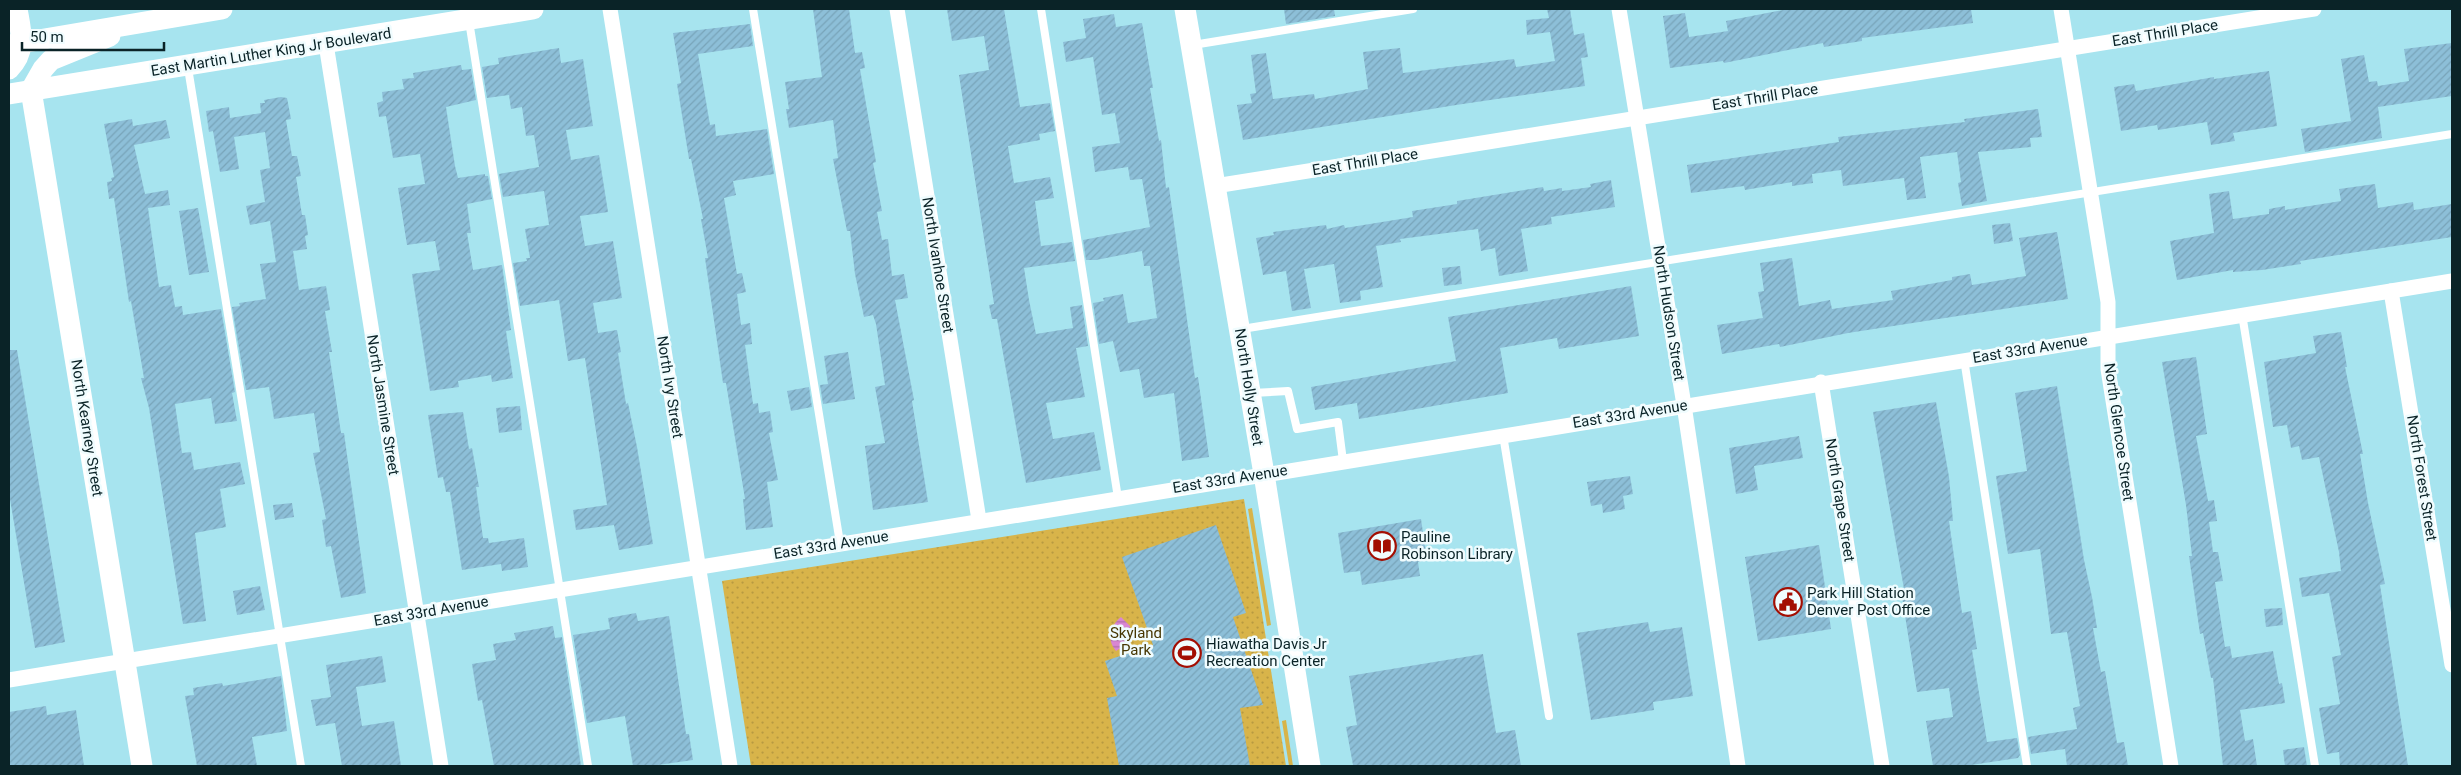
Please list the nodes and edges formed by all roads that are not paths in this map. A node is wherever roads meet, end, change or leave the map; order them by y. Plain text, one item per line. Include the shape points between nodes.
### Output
1 (17, 9) edge
2 (222, 9) edge
3 (533, 9) edge
4 (610, 9) edge
5 (754, 9) edge
6 (897, 9) edge
7 (1041, 9) edge
8 (1185, 9) edge
9 (1413, 9) edge
10 (1619, 9) edge
11 (2060, 9) edge
12 (2314, 9) edge
13 (167, 13) edge
14 (469, 19) junction
15 (147, 22) junction
16 (16, 44) edge
17 (326, 44) junction
18 (1192, 46) junction
19 (2067, 49) junction
20 (188, 66) junction
21 (9, 69) edge
22 (31, 90) junction
23 (9, 94) edge
24 (1637, 118) junction
25 (2452, 134) edge
26 (1216, 186) junction
27 (2090, 193) junction
28 (1661, 263) junction
29 (2452, 280) edge
30 (2391, 291) junction
31 (2242, 314) junction
32 (1240, 329) junction
33 (2108, 336) junction
34 (1964, 359) junction
35 (1821, 382) junction
36 (1250, 393) junction
37 (1684, 405) junction
38 (1503, 435) junction
39 (1343, 461) junction
40 (1264, 474) junction
41 (1118, 498) junction
42 (979, 520) junction
43 (840, 543) junction
44 (698, 567) junction
45 (2445, 575) edge
46 (560, 589) junction
47 (416, 613) junction
48 (281, 636) junction
49 (125, 662) junction
50 (2452, 665) edge
51 (9, 680) edge
52 (1549, 716) dead end
53 (142, 766) edge
54 (301, 766) edge
55 (441, 766) edge
56 (588, 766) edge
57 (730, 766) edge
58 (1310, 766) edge
59 (1738, 766) edge
60 (1882, 766) edge
61 (2027, 766) edge
62 (2171, 766) edge
63 (2315, 766) edge

1 - 16 street
2 - 13 street
3 - 14 street, East Martin Luther King Jr Boulevard
4 - 44 street, North Ivy Street
5 - 43 lane
6 - 42 street, North Ivanhoe Street
7 - 41 lane
8 - 18 street, North Holly Street
9 - 18 lane
10 - 24 street, North Hudson Street
11 - 19 street, North Glencoe Street
12 - 19 street, East Thrill Place
13 - 15 street
14 - 17 street, East Martin Luther King Jr Boulevard
14 - 46 lane
15 - 16 street
15 - 22 street via 51,60
16 - 21 street via 20,54
17 - 20 street, East Martin Luther King Jr Boulevard
17 - 47 street, North Jasmine Street
18 - 26 street, North Holly Street
19 - 24 street, East Thrill Place
19 - 27 street, North Glencoe Street
20 - 22 street, East Martin Luther King Jr Boulevard
20 - 48 lane
22 - 23 street, East Martin Luther King Jr Boulevard
22 - 49 street, North Kearney Street
24 - 26 street, East Thrill Place
24 - 28 street, North Hudson Street
25 - 27 lane
26 - 32 street, North Holly Street
27 - 28 lane
27 - 33 street, North Glencoe Street via 2108,302
28 - 32 lane
28 - 37 street, North Hudson Street
29 - 30 street, East 33rd Avenue
30 - 31 street, East 33rd Avenue
30 - 45 street, North Forest Street
31 - 33 street, East 33rd Avenue
31 - 63 lane
32 - 36 street, North Holly Street
33 - 34 street, East 33rd Avenue
33 - 62 street, North Glencoe Street via 2108,369
34 - 35 street, East 33rd Avenue
34 - 61 lane
35 - 37 street, East 33rd Avenue
35 - 60 street, North Grape Street
36 - 39 lane via 1288,391 1297,429 1338,422
36 - 40 street, North Holly Street
37 - 38 street, East 33rd Avenue
37 - 59 street, North Hudson Street
38 - 39 street, East 33rd Avenue
38 - 52 lane
39 - 40 street, East 33rd Avenue
40 - 41 street, East 33rd Avenue
40 - 58 street, North Holly Street
41 - 42 street, East 33rd Avenue
42 - 43 street, East 33rd Avenue
43 - 44 street, East 33rd Avenue
44 - 46 street, East 33rd Avenue
44 - 57 street, North Ivy Street
45 - 50 street, North Forest Street
46 - 47 street, East 33rd Avenue
46 - 56 lane
47 - 48 street, East 33rd Avenue
47 - 55 street, North Jasmine Street
48 - 49 street, East 33rd Avenue
48 - 54 lane
49 - 51 street, East 33rd Avenue
49 - 53 street, North Kearney Street

